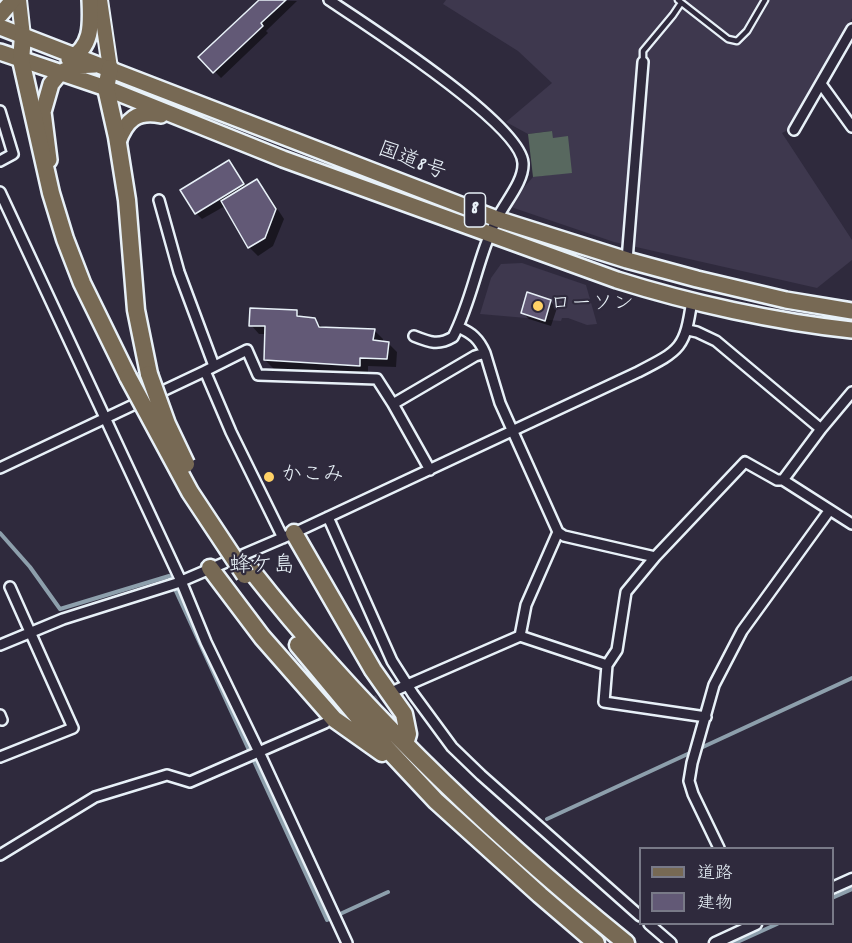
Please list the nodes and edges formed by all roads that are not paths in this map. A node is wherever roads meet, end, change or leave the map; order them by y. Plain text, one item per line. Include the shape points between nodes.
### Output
1 (13, 0) edge
2 (19, 0) edge
3 (90, 0) edge
4 (100, 0) edge
5 (329, 0) edge
6 (765, 0) edge
7 (679, 1) edge
8 (0, 15) edge
9 (0, 27) edge
10 (852, 29) edge
11 (23, 36) junction
12 (0, 52) edge
13 (76, 55) junction
14 (25, 61) junction
15 (643, 62) joint
16 (106, 66) junction
17 (60, 73) junction
18 (821, 84) junction
19 (106, 88) junction
20 (0, 111) edge
21 (182, 119) junction
22 (852, 127) edge
23 (794, 130) dead end
24 (118, 142) junction
25 (0, 160) edge
26 (0, 192) edge
27 (51, 193) junction
28 (159, 200) dead end
29 (496, 219) junction
30 (491, 235) junction
31 (627, 260) junction
32 (692, 300) junction
33 (852, 311) edge
34 (458, 327) junction
35 (688, 330) junction
36 (852, 330) edge
37 (414, 336) dead end
38 (485, 353) junction
39 (209, 369) junction
40 (852, 392) edge
41 (393, 404) junction
42 (106, 418) junction
43 (821, 429) junction
44 (513, 431) junction
45 (0, 468) edge
46 (430, 470) junction
47 (783, 480) junction
48 (829, 511) junction
49 (328, 517) junction
50 (852, 524) edge
51 (558, 532) junction
52 (289, 536) junction
53 (656, 557) junction
54 (210, 568) junction
55 (248, 572) junction
56 (175, 584) junction
57 (10, 586) dead end
58 (30, 632) junction
59 (520, 636) junction
60 (0, 645) edge
61 (607, 665) junction
62 (407, 685) junction
63 (396, 690) tunnel mouth
64 (706, 717) junction
65 (325, 723) tunnel mouth
66 (405, 744) junction
67 (253, 755) junction
68 (0, 757) edge
69 (414, 777) junction
70 (436, 801) junction
71 (718, 847) edge
72 (0, 855) edge
73 (852, 879) edge
74 (834, 887) edge
75 (639, 915) edge
76 (650, 925) edge
77 (753, 925) edge
78 (347, 943) edge
79 (580, 943) edge
80 (596, 943) edge
81 (624, 943) edge
82 (671, 943) edge
83 (715, 943) edge

1 - 8 highway
2 - 11 main road
3 - 13 highway via 91,30
4 - 16 main road
5 - 29 street via 465,96 518,146 523,164 519,180
6 - 7 lane via 747,31 736,40 728,39
7 - 15 lane via 673,15 643,51
9 - 11 highway, 国道8号 / 8
10 - 18 street
11 - 13 highway, 国道8号 / 8
11 - 14 highway
12 - 14 highway, 国道8号 / 8
13 - 14 highway via 59,64
13 - 16 highway, 国道8号 / 8
14 - 17 highway, 国道8号 / 8
14 - 27 highway
15 - 31 street
16 - 17 highway via 74,66
16 - 19 highway
16 - 29 highway, 国道8号 / 8
17 - 19 highway, 国道8号 / 8
17 - 27 highway via 49,88 43,112
18 - 22 street
18 - 23 street
19 - 21 highway, 国道8号 / 8
19 - 24 highway
20 - 25 street via 13,154
21 - 24 highway via 149,112 134,117 123,127
21 - 30 highway, 国道8号 / 8
24 - 55 highway, bridge via 128,200 136,310 149,374 189,469
26 - 42 street
27 - 55 highway, bridge via 82,284 128,377 208,520
28 - 39 street
29 - 30 street
29 - 31 highway, 国道8号 / 8
30 - 32 highway, 国道8号 / 8 via 640,287
30 - 34 street
31 - 33 highway, 国道8号 / 8 via 786,300
32 - 35 street
32 - 36 highway, 国道8号 / 8 via 818,327
34 - 37 street via 444,343
34 - 38 street via 470,332
35 - 43 street via 716,341
35 - 44 street via 681,344 667,357
38 - 41 street
38 - 44 street
39 - 41 street via 247,350 258,375 377,380
39 - 42 street
39 - 52 street via 231,432
40 - 43 street
41 - 46 street
42 - 45 street
42 - 56 street
43 - 47 street
44 - 46 street
44 - 51 street
46 - 49 street
47 - 48 street
47 - 53 street via 745,462
48 - 50 street
48 - 64 street via 742,631 714,686
49 - 52 street
49 - 62 street via 392,661
51 - 53 street
51 - 59 street via 526,605
52 - 54 street
52 - 66 highway via 405,714
53 - 61 street via 626,592 617,650
54 - 56 street
54 - 69 highway via 262,637 334,719
55 - 66 highway
55 - 69 highway via 320,672
56 - 58 street
56 - 67 street via 206,642
57 - 58 street
58 - 60 street
58 - 68 street via 74,728
59 - 61 street
59 - 62 street
61 - 64 street via 604,702
62 - 63 street
62 - 75 street via 452,747
64 - 71 street via 690,782
65 - 67 street
66 - 81 highway via 494,831
67 - 72 street via 190,782 167,775 95,797
67 - 78 street
69 - 70 highway
70 - 79 highway via 501,872
70 - 80 highway
73 - 74 street
76 - 82 street
77 - 83 street

